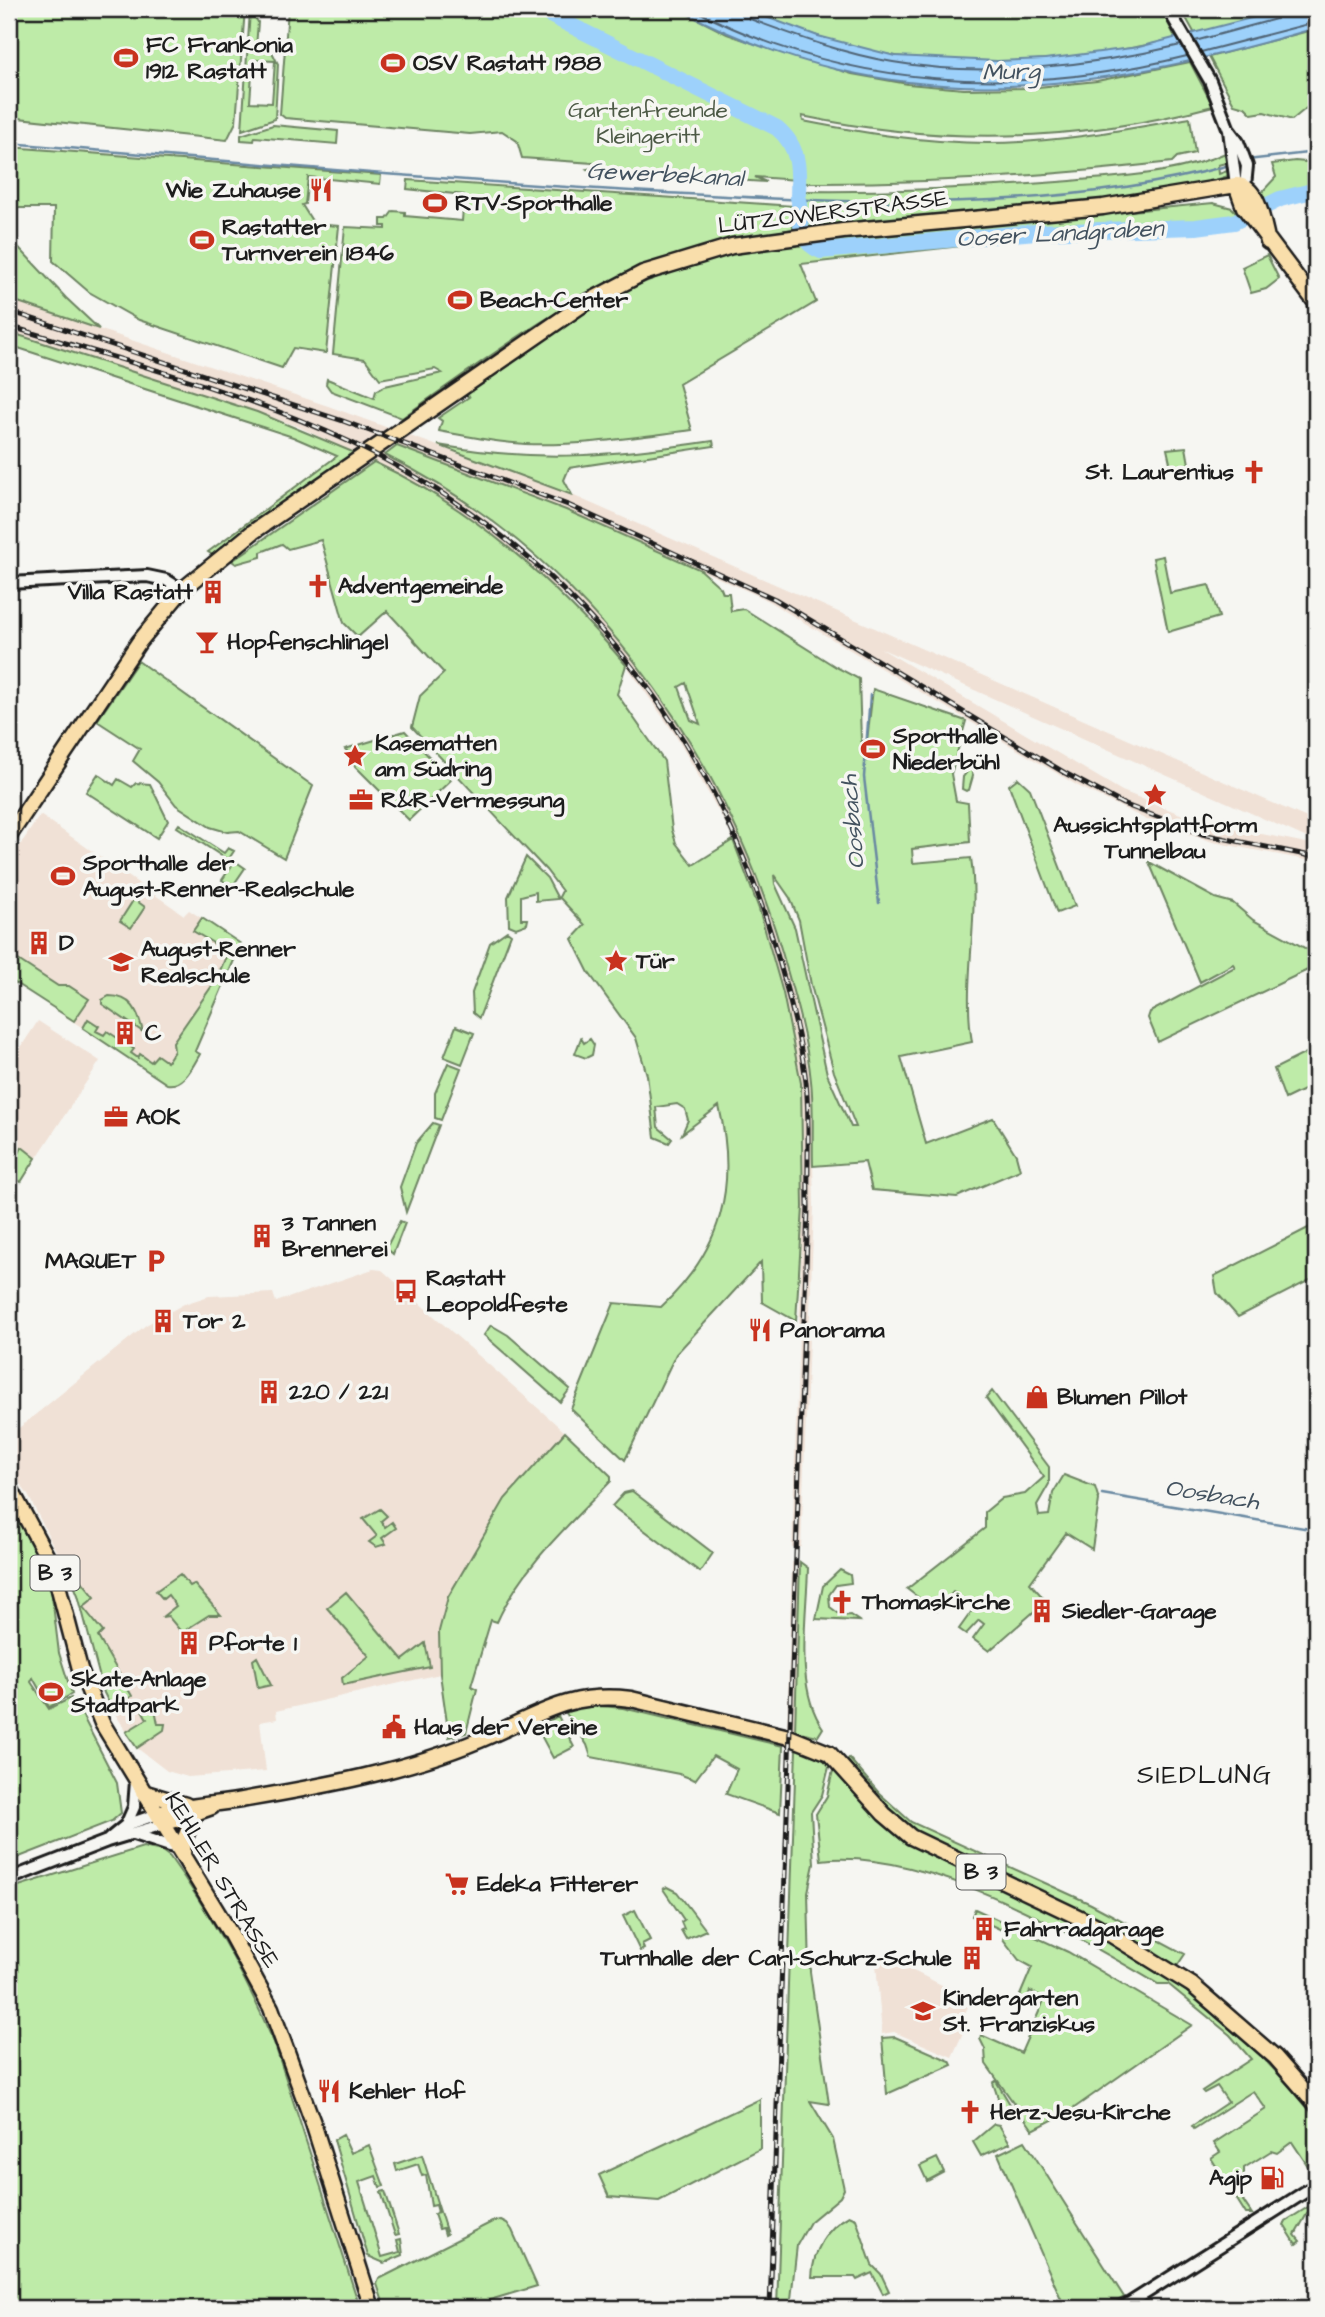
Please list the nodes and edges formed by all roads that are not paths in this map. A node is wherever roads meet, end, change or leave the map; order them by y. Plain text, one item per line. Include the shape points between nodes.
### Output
1 (1168, 9) edge
2 (1237, 154) junction
3 (1241, 185) junction
4 (1200, 191) junction
5 (1253, 210) junction
6 (1316, 303) edge
7 (9, 583) edge
8 (182, 590) junction
9 (9, 836) edge
10 (9, 1486) edge
11 (140, 1787) junction
12 (191, 1810) junction
13 (161, 1819) junction
14 (130, 1830) junction
15 (181, 1852) junction
16 (9, 1879) edge
17 (1316, 2104) edge
18 (1316, 2185) edge
19 (372, 2308) edge
20 (1122, 2308) edge

1 - 2 street via 1218,97
2 - 3 street via 1234,168
2 - 3 street via 1247,166
3 - 4 main road, LÜTZOWERSTRASSE
3 - 5 main road
4 - 5 main road
4 - 8 main road, LÜTZOWERSTRASSE via 1103,207 802,236 704,252 643,273 582,305 253,532
5 - 6 main road via 1268,242
7 - 8 street via 147,576
8 - 9 main road via 139,642
10 - 11 main road, KEHLER STRASSE / B 3 via 54,1570 90,1696
11 - 12 main road
11 - 13 main road, KEHLER STRASSE / B 3
11 - 14 street
12 - 13 main road, B 3
12 - 15 main road
12 - 17 main road, B 3 via 320,1785 448,1752 579,1698 631,1699 789,1737 829,1753 911,1837 1097,1926 1182,1978 1245,2028
13 - 14 street
13 - 15 main road, KEHLER STRASSE
14 - 15 street
14 - 16 street
15 - 19 main road, KEHLER STRASSE via 275,2019
18 - 20 street

